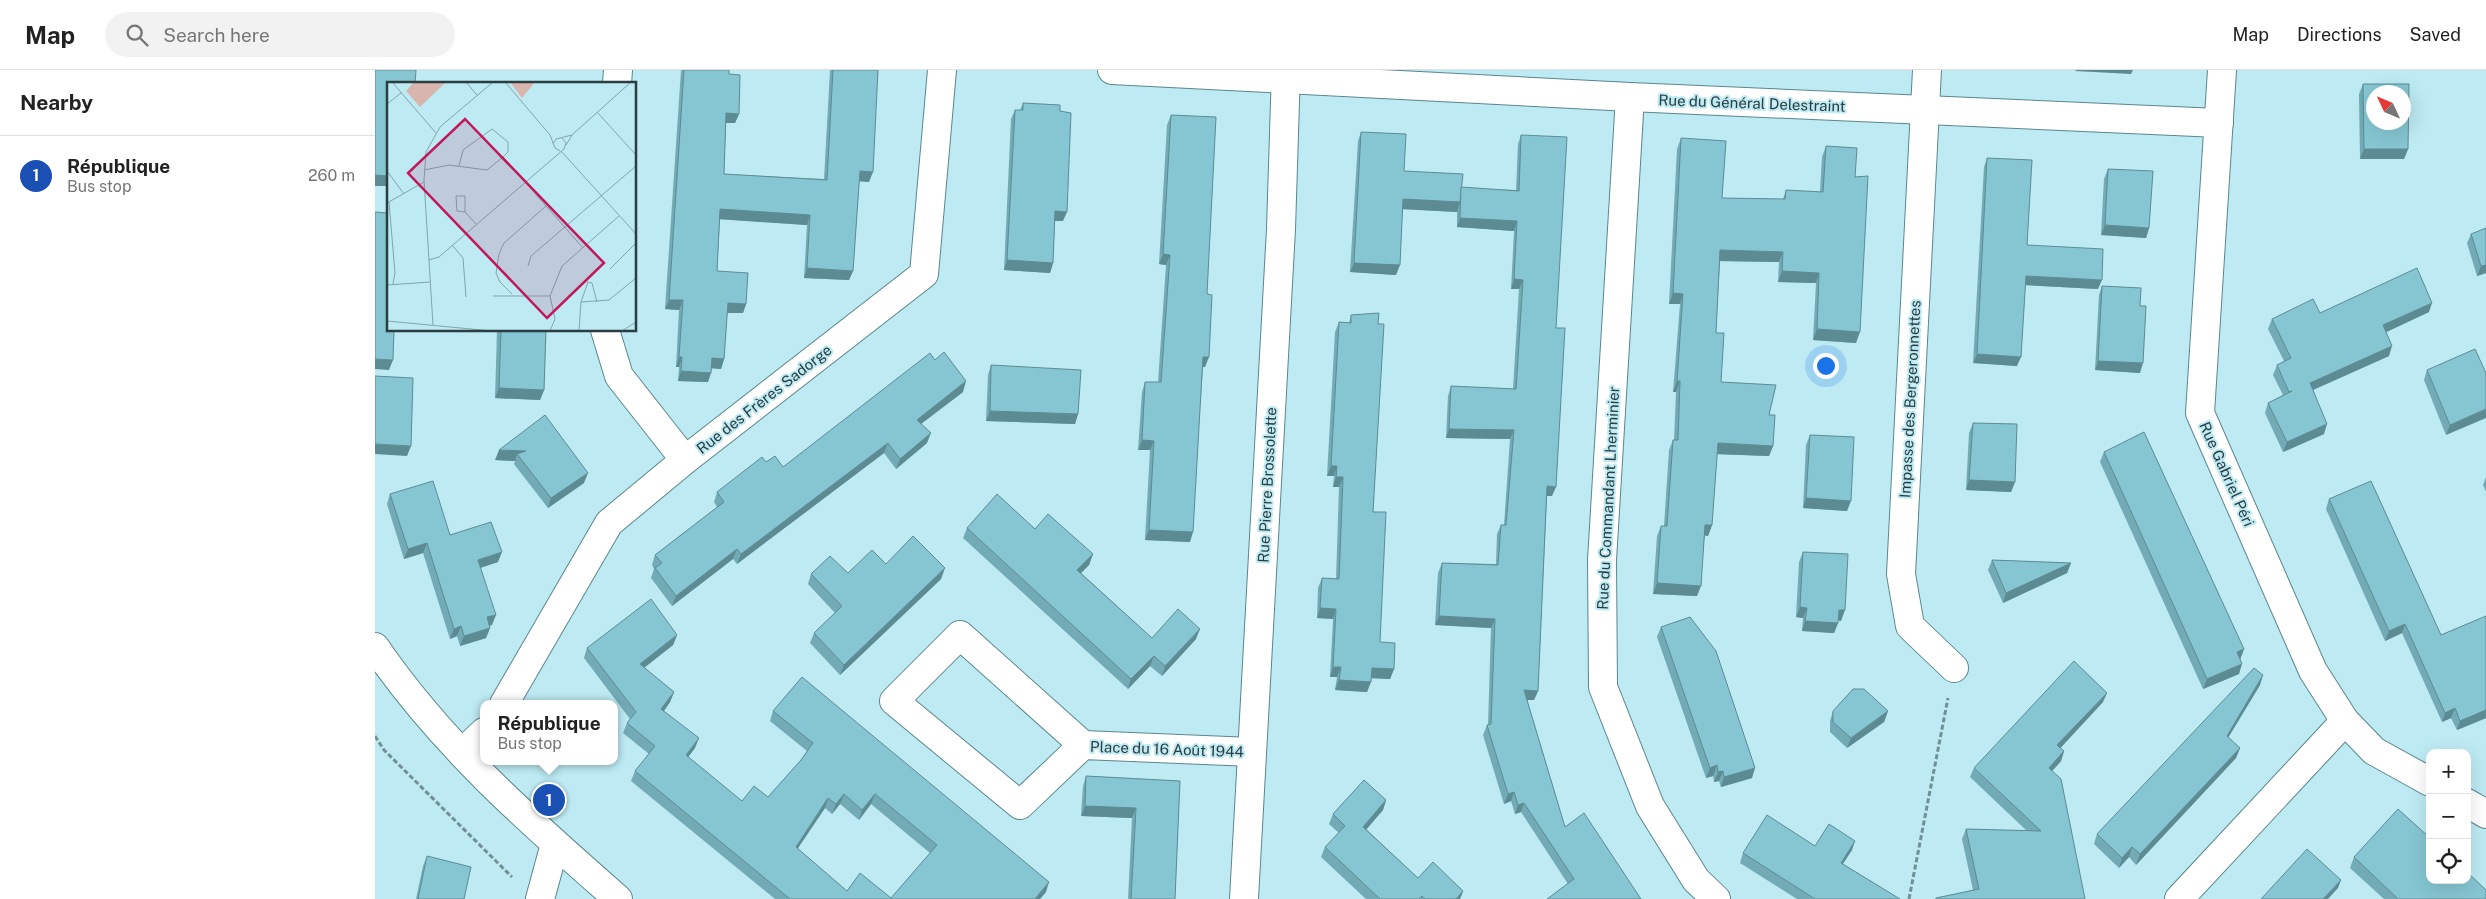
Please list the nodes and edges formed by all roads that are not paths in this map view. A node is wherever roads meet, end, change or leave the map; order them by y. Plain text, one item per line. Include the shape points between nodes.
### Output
1 (942, 70) edge
2 (1112, 70) edge
3 (1927, 70) edge
4 (2221, 70) edge
5 (1286, 75) edge
6 (1630, 97) junction
7 (1925, 110) junction
8 (2219, 123) junction
9 (605, 331) edge
10 (685, 460) junction
11 (375, 647) edge
12 (1954, 668) road end
13 (506, 700) edge
14 (2345, 721) junction
15 (480, 736) edge
16 (1083, 746) junction
17 (1252, 752) junction
18 (462, 753) junction
19 (2426, 780) edge
20 (2471, 805) edge
21 (2486, 814) edge
22 (555, 844) junction
23 (540, 899) edge
24 (618, 899) edge
25 (1244, 899) edge
26 (1716, 899) edge
27 (2179, 899) edge

1 - 10 street, Rue des Frères Sadorge via 924,274
2 - 5 street
3 - 7 street, Impasse des Bergeronnettes
4 - 8 street, Rue Gabriel Péri
5 - 6 street, Rue du Général Delestraint
5 - 17 street, Rue Pierre Brossolette via 1281,229
6 - 7 street, Rue du Général Delestraint
6 - 26 street, Rue du Commandant Lherminier via 1603,560 1603,687 1650,806 1696,880
7 - 8 street, Rue du Général Delestraint
7 - 12 street, Impasse des Bergeronnettes via 1901,574 1910,626
8 - 14 street, Rue Gabriel Péri via 2200,413 2313,671
9 - 10 street via 619,376
10 - 13 street, Rue des Frères Sadorge via 609,523
11 - 18 street via 427,716
14 - 19 street, Rue Gabriel Péri via 2374,751
14 - 27 street
15 - 18 street
16 - 16 street, Place du 16 Août 1944 via 960,635 893,701 1020,805
16 - 17 street, Place du 16 Août 1944
17 - 25 street, Rue Pierre Brossolette
18 - 22 street
20 - 21 street
22 - 23 street
22 - 24 street

